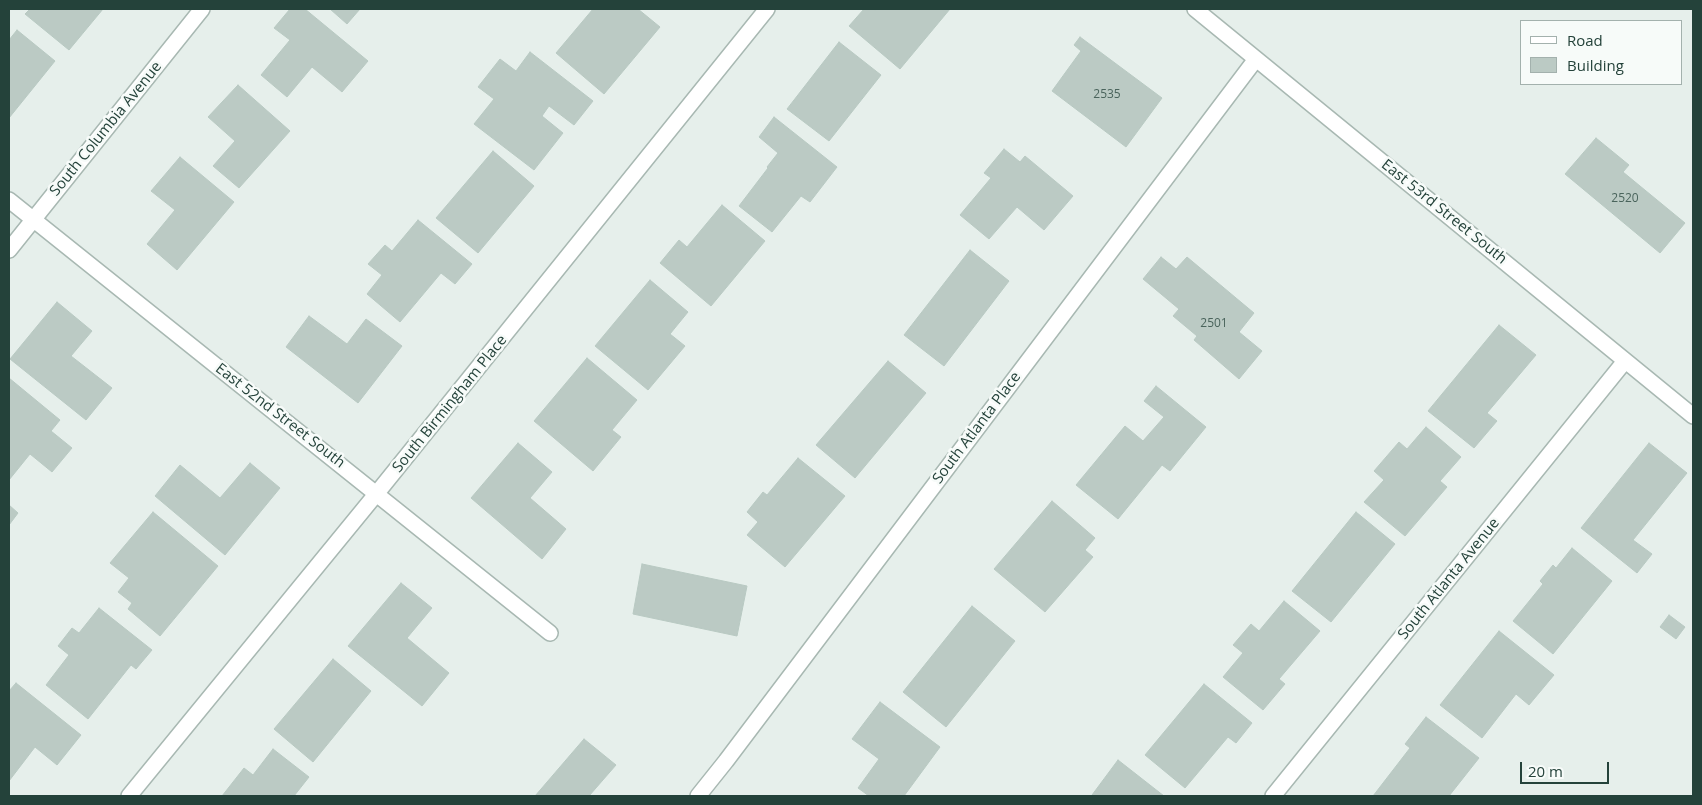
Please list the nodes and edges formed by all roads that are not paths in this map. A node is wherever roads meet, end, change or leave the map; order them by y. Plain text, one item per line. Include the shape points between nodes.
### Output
1 (202, 9) edge
2 (767, 9) edge
3 (1195, 9) edge
4 (1256, 59) junction
5 (9, 200) edge
6 (33, 220) junction
7 (9, 250) edge
8 (1625, 361) junction
9 (1693, 416) edge
10 (377, 493) junction
11 (550, 633) dead end
12 (129, 796) edge
13 (698, 796) edge
14 (1274, 796) edge

1 - 6 street, South Columbia Avenue
2 - 10 street, South Birmingham Place
3 - 4 street, East 53rd Street South
4 - 8 street, East 53rd Street South
4 - 13 street, South Atlanta Place
5 - 6 street, East 52nd Street South
6 - 7 street, South Columbia Avenue
6 - 10 street, East 52nd Street South
8 - 9 street, East 53rd Street South
8 - 14 street, South Atlanta Avenue
10 - 11 street, East 52nd Street South
10 - 12 street, South Birmingham Place

